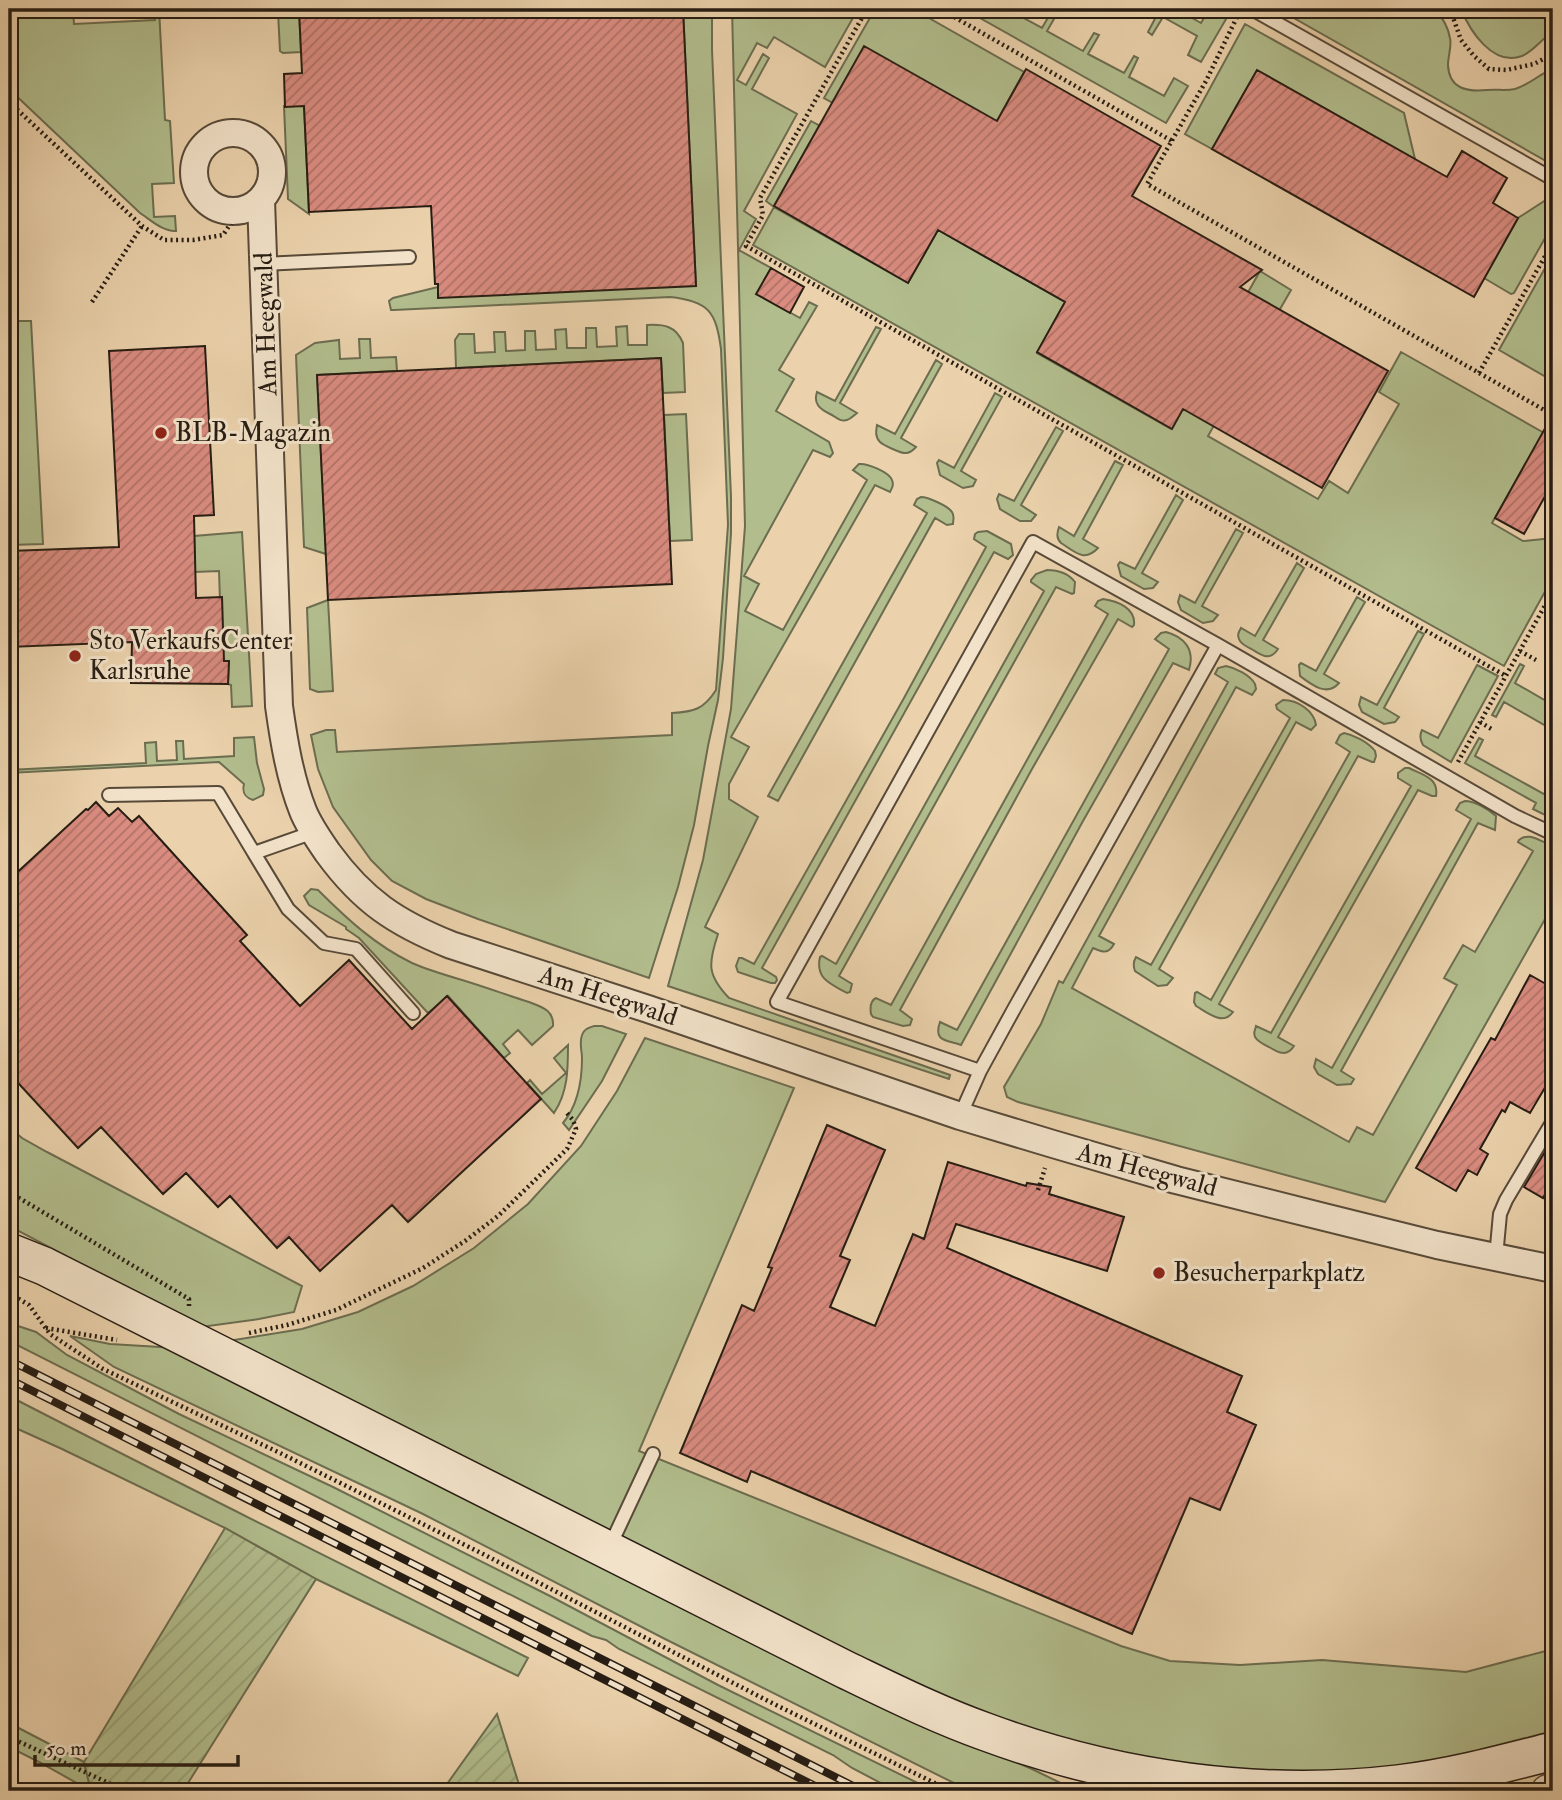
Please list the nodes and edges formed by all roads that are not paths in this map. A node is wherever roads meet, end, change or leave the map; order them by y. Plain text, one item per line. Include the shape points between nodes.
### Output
1 (1252, 9) edge
2 (1553, 179) edge
3 (250, 206) road end
4 (409, 257) dead end
5 (263, 264) junction
6 (1218, 645) junction
7 (108, 795) dead end
8 (314, 832) junction
9 (1553, 832) edge
10 (254, 853) junction
11 (412, 1013) dead end
12 (981, 1071) junction
13 (960, 1116) junction
14 (1553, 1121) edge
15 (9, 1245) edge
16 (9, 1252) edge
17 (1496, 1257) junction
18 (44, 1266) junction
19 (1553, 1269) edge
20 (653, 1454) dead end
21 (608, 1550) junction
22 (1553, 1751) edge
23 (1553, 1790) edge
24 (1548, 1791) edge

1 - 2 lane
3 - 5 street, Am Heegwald
4 - 5 lane
5 - 8 street, Am Heegwald via 279,706 295,787
6 - 9 lane via 1515,816
6 - 12 lane
6 - 12 lane via 1033,542 777,1002
7 - 10 lane via 218,793
8 - 10 lane
8 - 13 street, Am Heegwald via 356,888 423,934
10 - 11 lane via 288,909 324,943 356,949
12 - 13 lane
13 - 17 street, Am Heegwald via 1176,1180
14 - 17 lane via 1500,1214
15 - 18 main road
16 - 18 main road
17 - 19 street, Am Heegwald
18 - 21 main road
20 - 21 lane
21 - 22 main road via 939,1714 1089,1764 1201,1783 1332,1789 1400,1784
23 - 24 street

